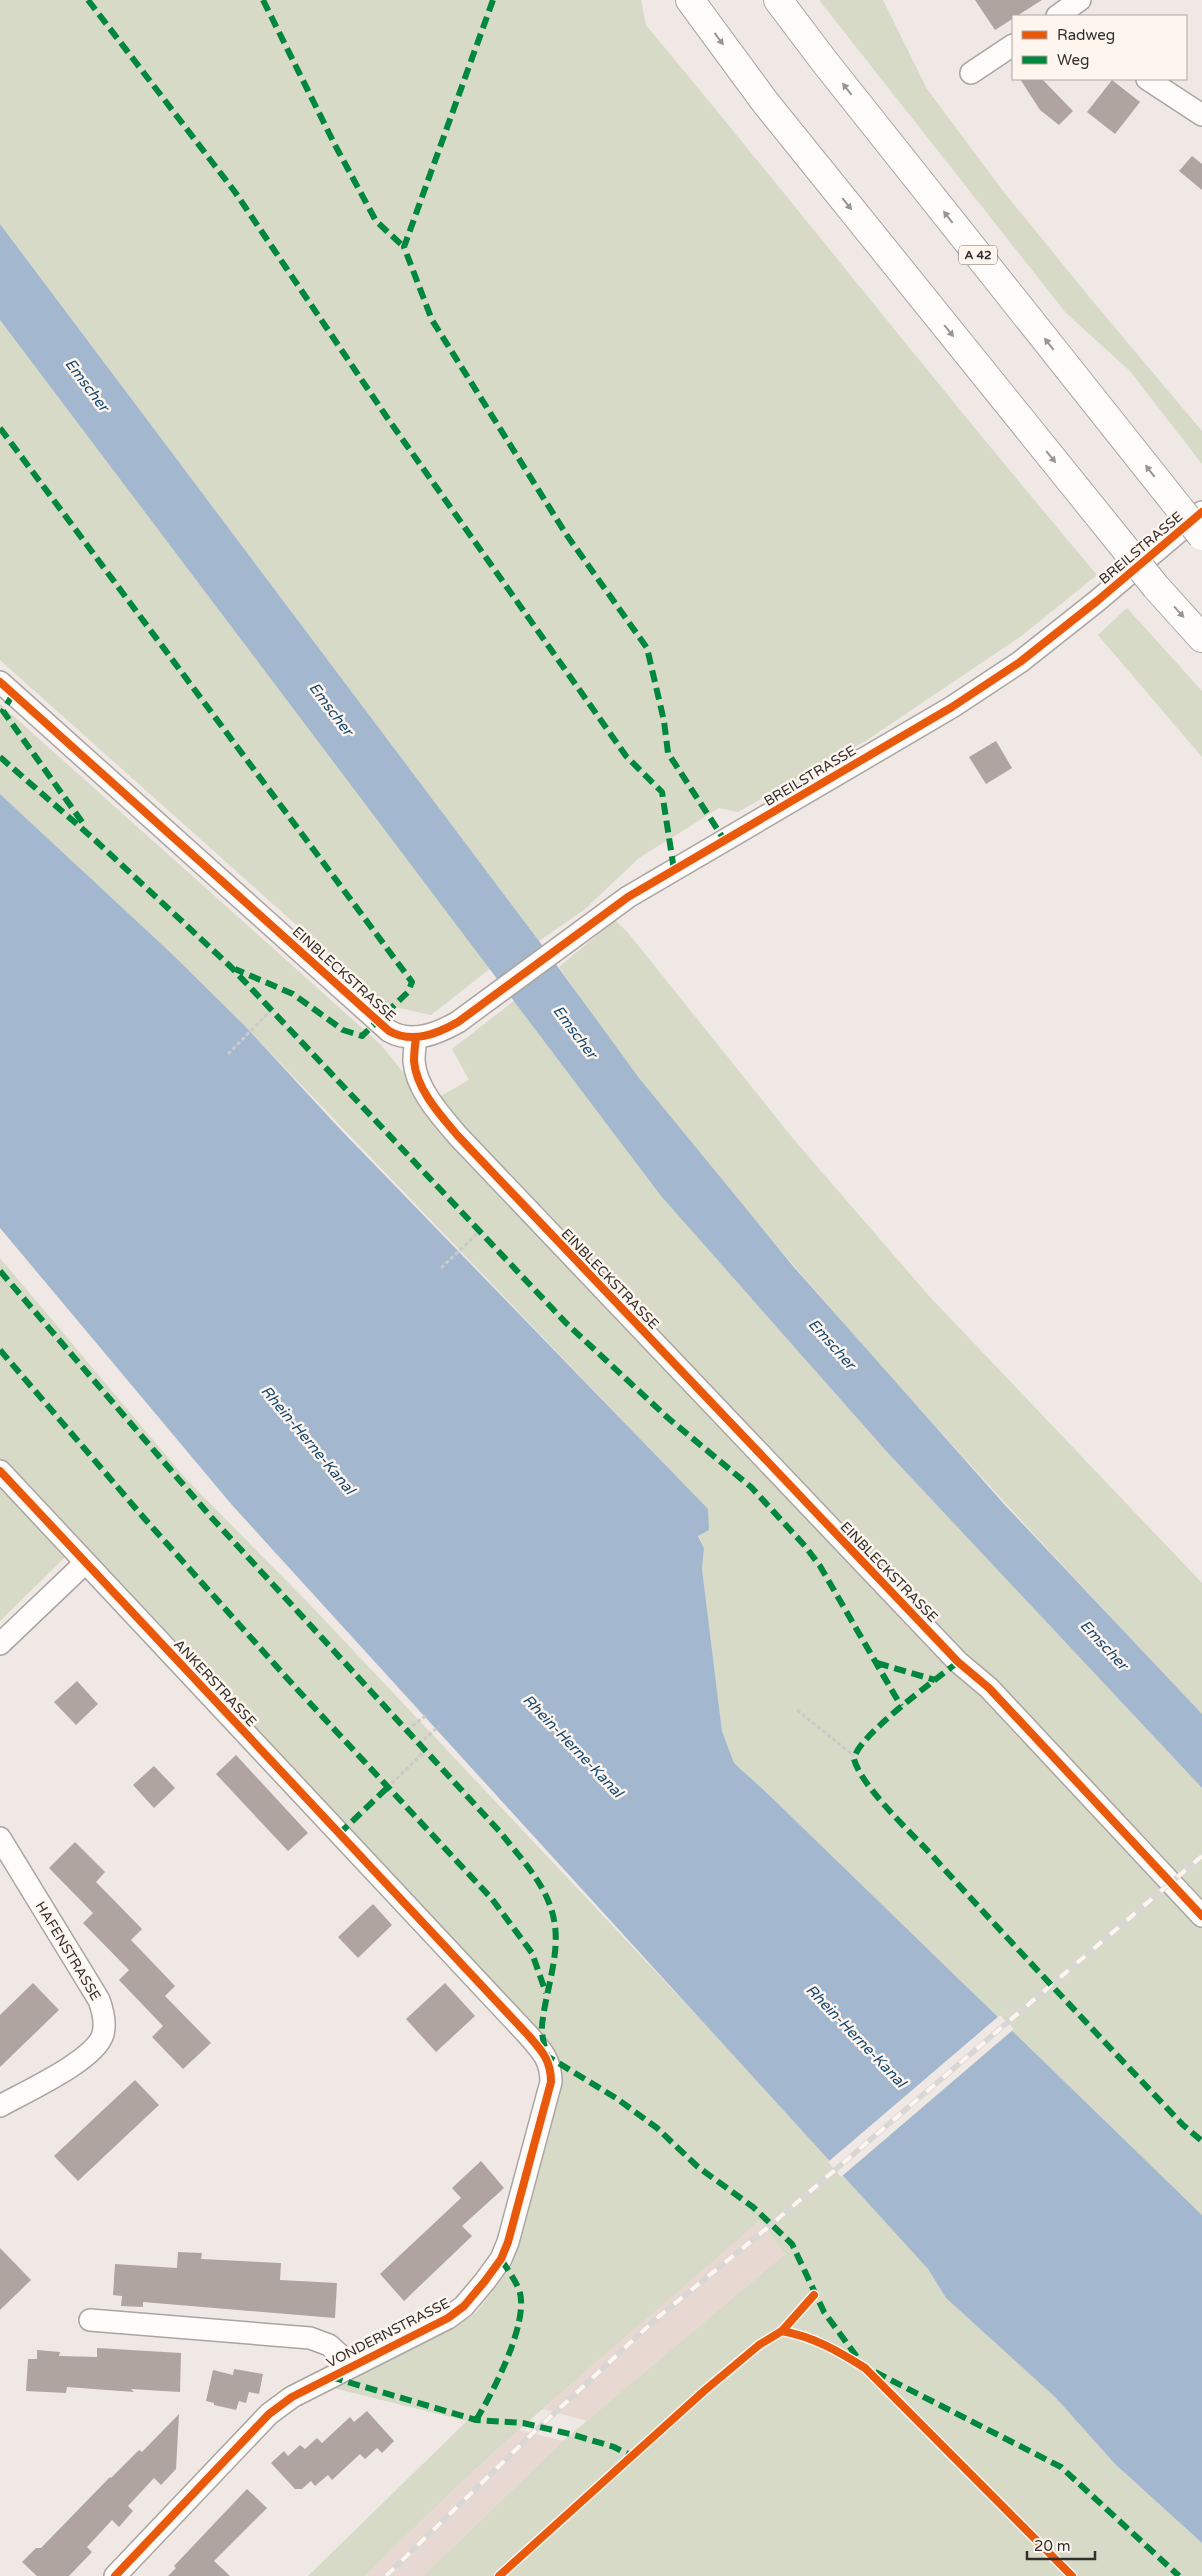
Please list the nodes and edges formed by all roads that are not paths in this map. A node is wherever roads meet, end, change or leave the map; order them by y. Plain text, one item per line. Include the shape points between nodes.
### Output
1 (690, 0) edge
2 (778, 0) edge
3 (1012, 46) edge
4 (972, 73) dead end
5 (1148, 80) edge
6 (1202, 115) edge
7 (1191, 511) edge
8 (1202, 536) edge
9 (1202, 638) edge
10 (0, 682) edge
11 (416, 1037) junction
12 (0, 1471) edge
13 (85, 1563) junction
14 (0, 1644) edge
15 (0, 1838) edge
16 (413, 1912) joint
17 (1202, 1916) edge
18 (0, 2106) edge
19 (90, 2320) dead end
20 (352, 2366) junction
21 (115, 2576) edge

1 -> 9 highway, bridge via 765,102 1156,587
7 -> 2 highway, A 42
3 - 4 street
5 - 6 street
7 - 8 highway, A 42, bridge
7 - 11 street, BREILSTRASSE via 1097,601 1020,662 952,707 628,897 442,1031
10 - 11 street, EINBLECKSTRASSE via 379,1023 395,1035
11 - 17 street, EINBLECKSTRASSE via 414,1062 418,1074 433,1103 458,1136 958,1662 988,1688
12 - 13 street, ANKERSTRASSE
13 - 14 street
13 - 16 street, ANKERSTRASSE
15 - 18 street, HAFENSTRASSE via 99,2000 105,2026 98,2045 86,2058
16 - 20 street, VONDERNSTRASSE via 546,2056 551,2082 501,2259 464,2306 448,2318
19 - 20 street, VONDERNSTRASSE via 310,2338 329,2345
20 - 21 street, VONDERNSTRASSE via 292,2397 268,2414

